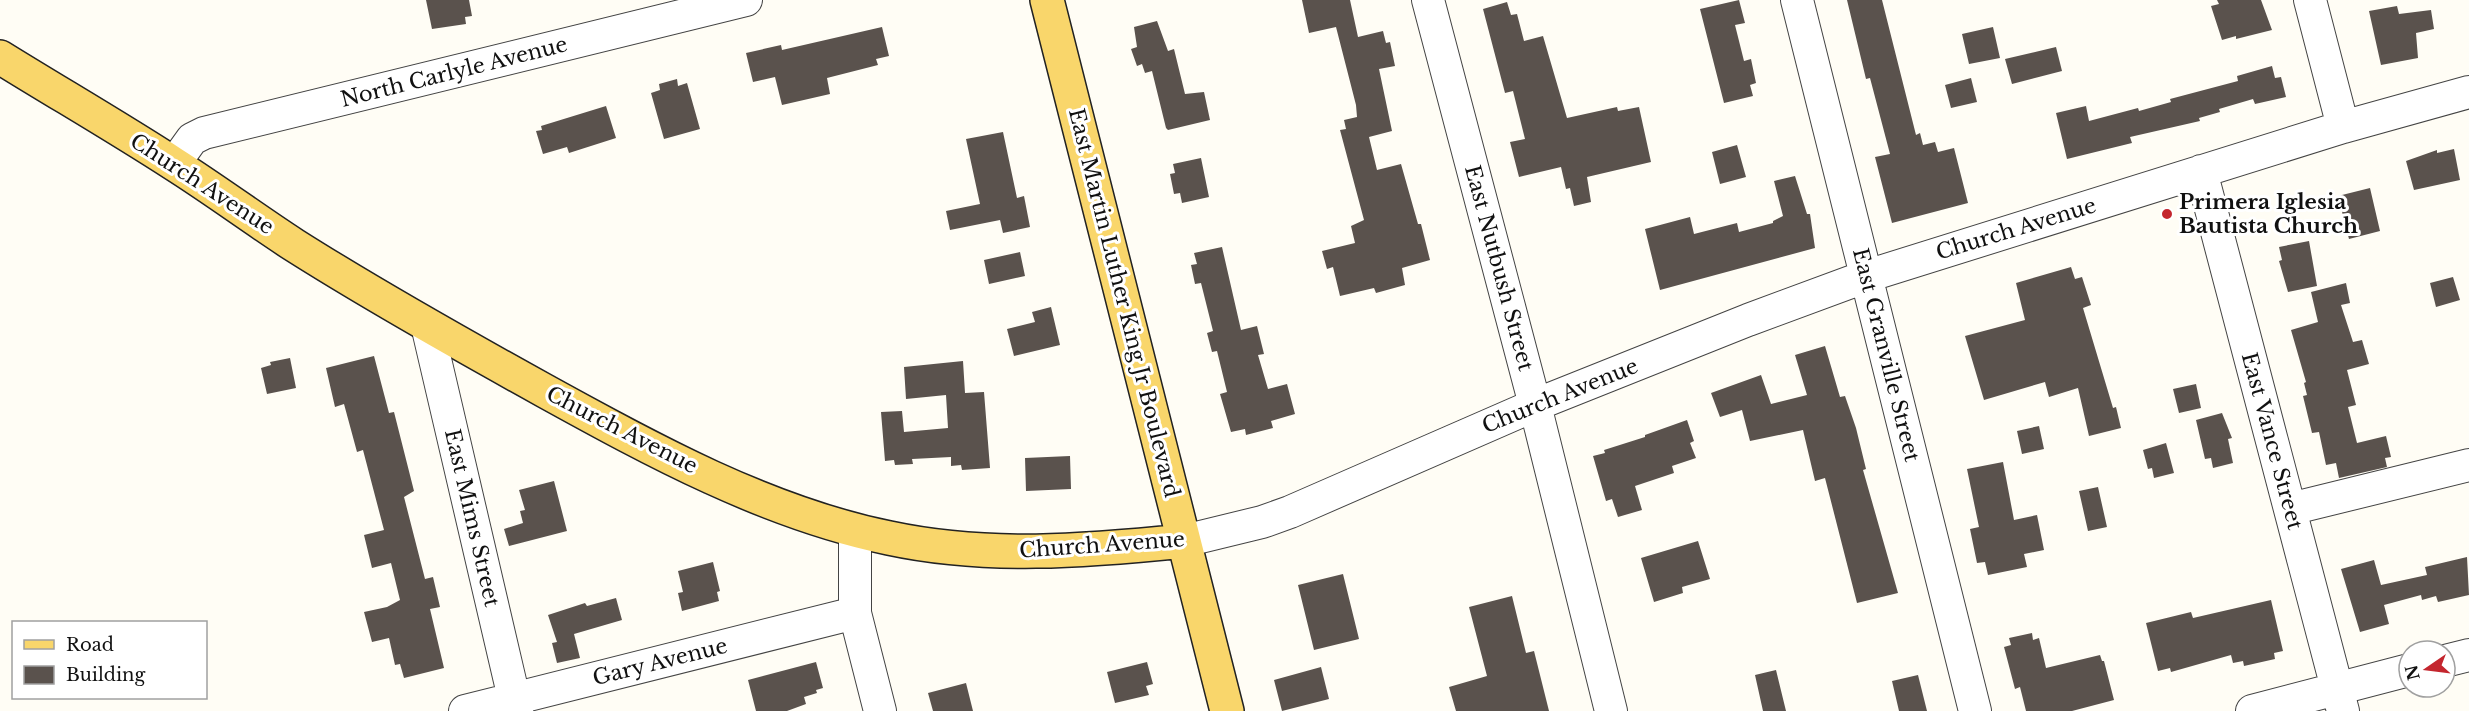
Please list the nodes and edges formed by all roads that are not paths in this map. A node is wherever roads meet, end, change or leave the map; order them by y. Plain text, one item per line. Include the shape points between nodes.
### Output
1 (746, 0) edge
2 (1047, 0) edge
3 (1428, 0) edge
4 (1797, 0) edge
5 (2310, 0) edge
6 (0, 57) edge
7 (2469, 92) edge
8 (2343, 127) junction
9 (174, 164) junction
10 (2201, 171) junction
11 (1867, 276) junction
12 (427, 325) junction
13 (1535, 405) junction
14 (2469, 465) edge
15 (2290, 509) junction
16 (855, 531) junction
17 (1184, 542) junction
18 (855, 613) junction
19 (2397, 675) edge
20 (2340, 700) edge
21 (516, 705) edge
22 (465, 711) edge
23 (880, 711) edge
24 (1227, 711) edge
25 (1611, 711) edge
26 (1975, 711) edge
27 (2252, 711) edge

1 - 9 street, North Carlyle Avenue via 204,134 192,139
2 - 17 main road, East Martin Luther King Jr Boulevard
3 - 13 street, East Nutbush Street
4 - 11 street, East Granville Street
5 - 8 street
6 - 9 main road, Church Avenue
7 - 8 street, Church Avenue
8 - 10 street, Church Avenue
9 - 12 main road, Church Avenue via 294,244
10 - 11 street, Church Avenue
10 - 15 street, East Vance Street
11 - 13 street, Church Avenue
11 - 26 street, East Granville Street
12 - 16 main road, Church Avenue via 668,455 771,501
12 - 21 street, East Mims Street
13 - 17 street, Church Avenue via 1290,512
13 - 25 street, East Nutbush Street
14 - 15 street
15 - 20 street, East Vance Street
16 - 17 main road, Church Avenue via 924,545 1019,552
16 - 18 street
17 - 24 main road, East Martin Luther King Jr Boulevard
18 - 21 street, Gary Avenue
18 - 23 street
19 - 20 street
20 - 27 street
21 - 22 street, Gary Avenue

